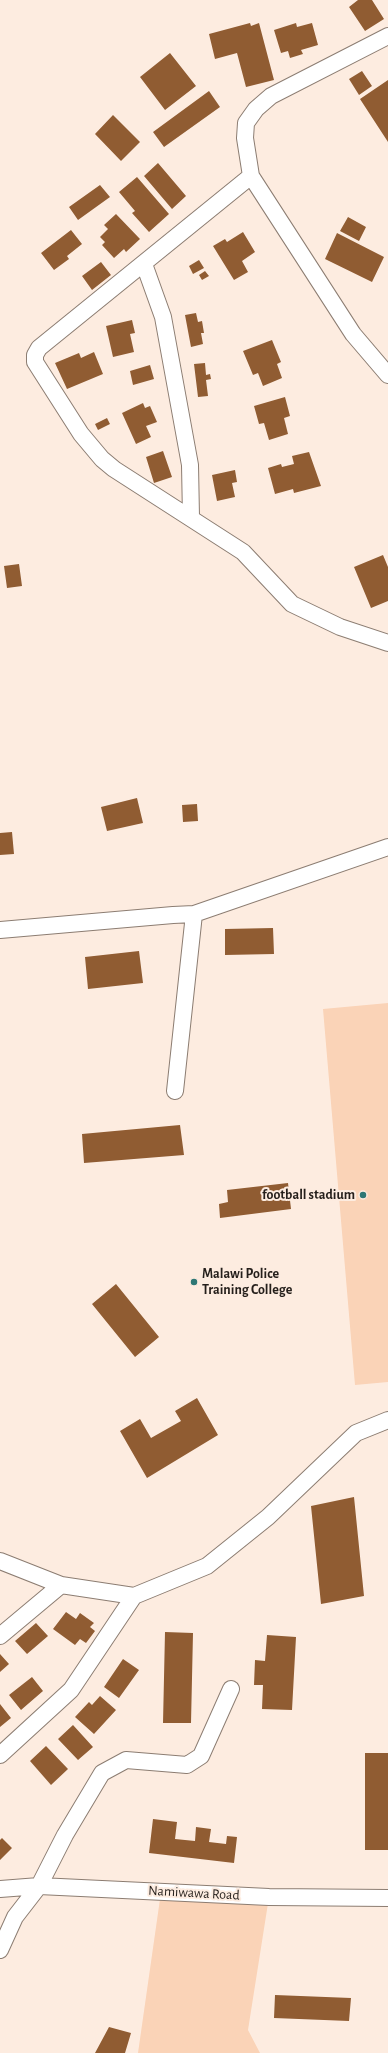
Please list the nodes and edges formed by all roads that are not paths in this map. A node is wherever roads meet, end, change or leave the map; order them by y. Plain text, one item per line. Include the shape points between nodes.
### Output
1 (388, 36) edge
2 (251, 176) junction
3 (144, 264) junction
4 (388, 374) edge
5 (191, 517) junction
6 (388, 643) edge
7 (388, 847) edge
8 (194, 914) junction
9 (0, 930) edge
10 (175, 1091) dead end
11 (388, 1420) edge
12 (0, 1561) edge
13 (61, 1585) junction
14 (134, 1596) junction
15 (0, 1636) edge
16 (231, 1689) dead end
17 (0, 1756) edge
18 (39, 1886) junction
19 (0, 1889) edge
20 (388, 1898) edge
21 (0, 1950) edge

1 - 2 street via 271,96 256,109 246,123 245,138
2 - 3 street
2 - 4 street via 353,334
3 - 5 street via 163,318 190,465
3 - 5 street via 39,348 35,355 36,362 81,434 102,459 127,479
5 - 6 street via 243,552 292,604 340,627
7 - 8 street
8 - 9 street
8 - 10 street
11 - 14 street via 356,1433 268,1517 207,1566
12 - 13 street
13 - 14 street
13 - 15 street
14 - 17 street via 71,1690
16 - 18 street via 201,1756 187,1765 126,1760 102,1773 65,1835
18 - 19 street, Namiwawa Road
18 - 20 street, Namiwawa Road via 269,1897
18 - 21 street via 16,1917

